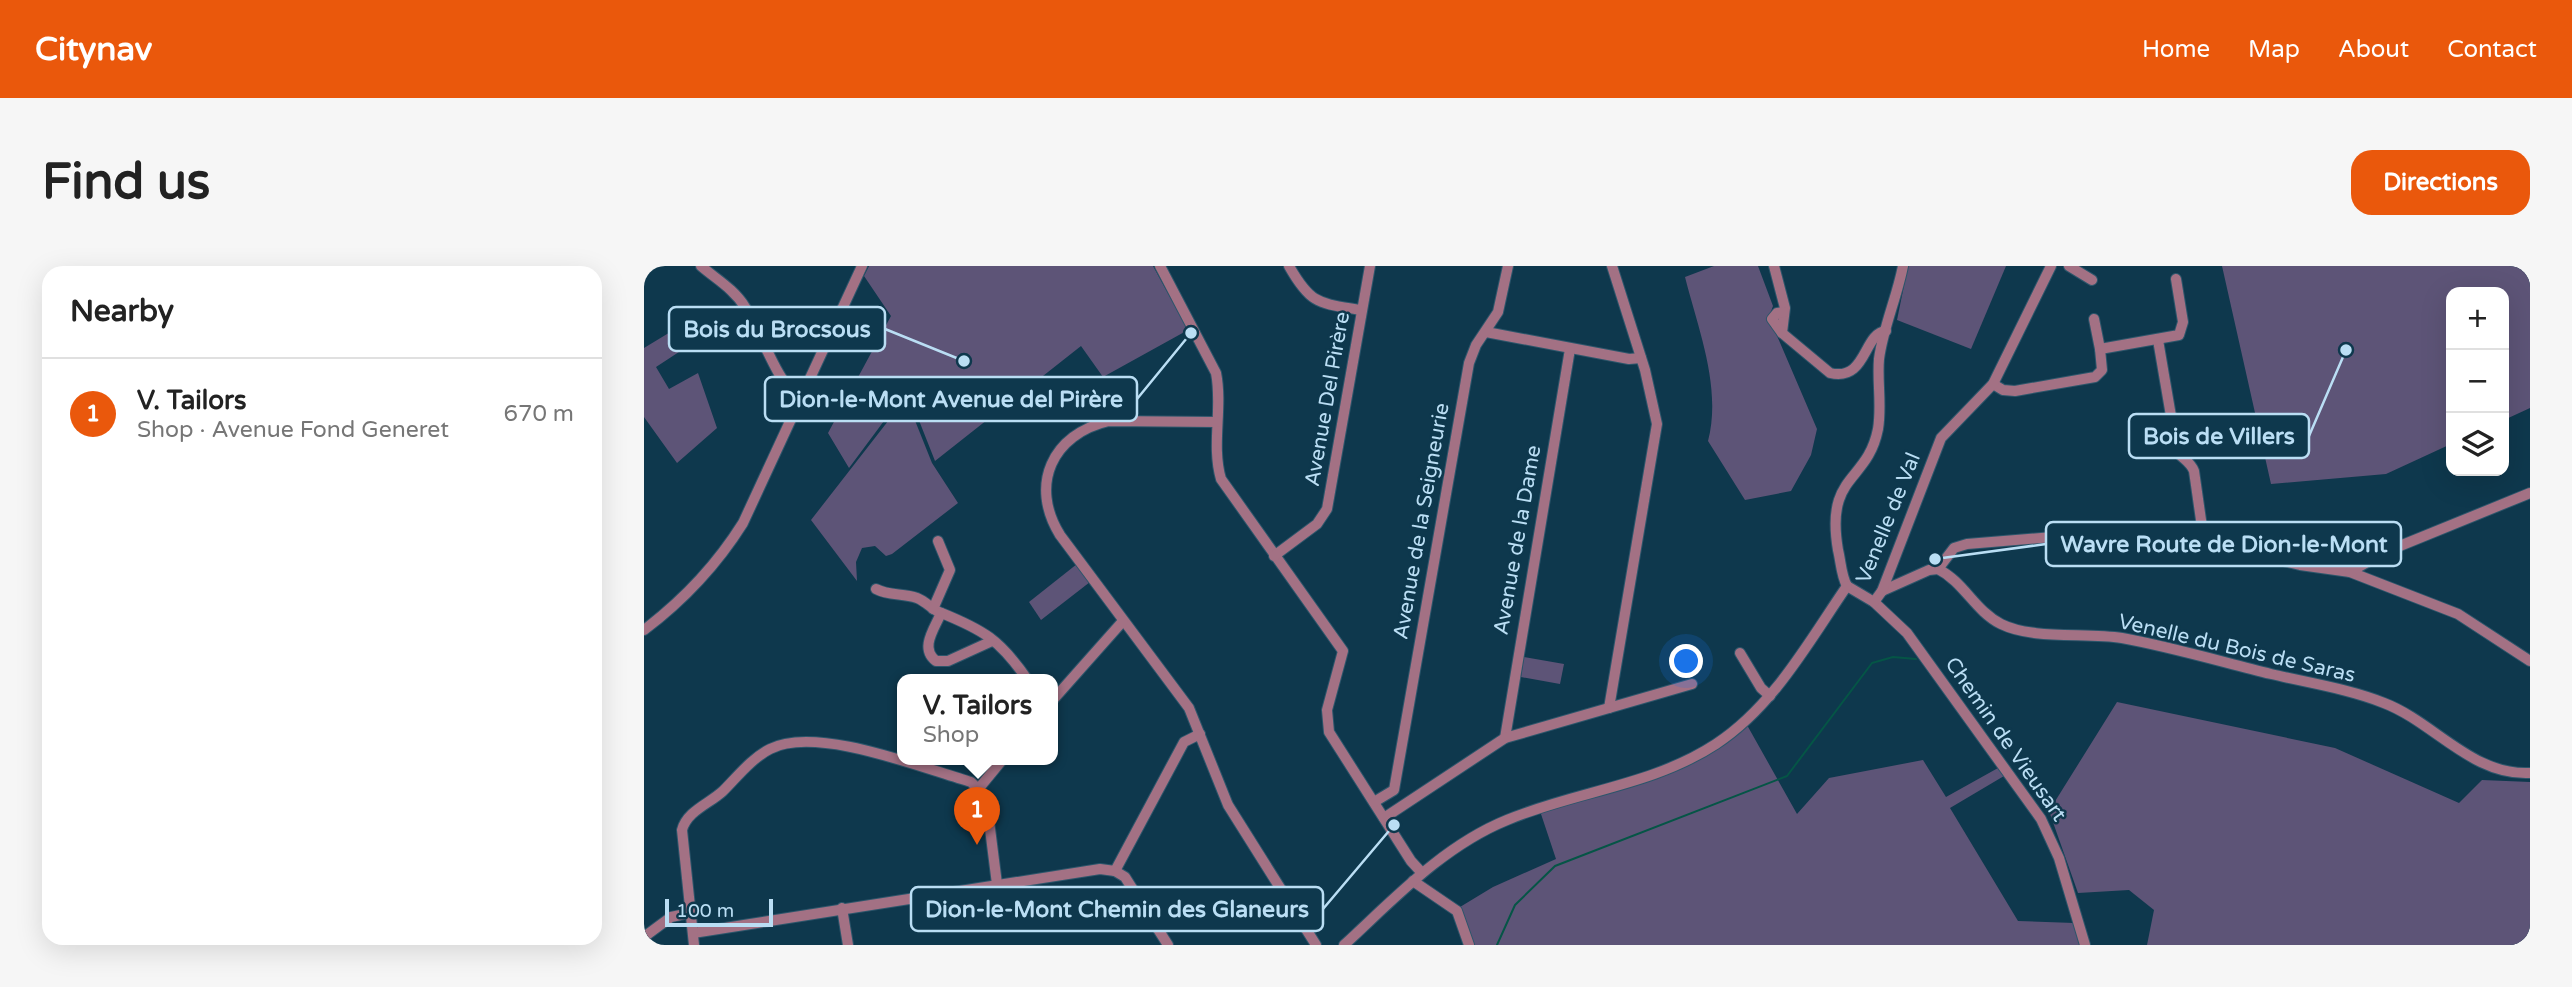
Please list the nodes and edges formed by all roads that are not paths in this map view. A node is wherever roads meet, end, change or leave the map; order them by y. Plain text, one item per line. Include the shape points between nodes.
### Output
1 (701, 266) edge
2 (862, 266) edge
3 (1160, 266) edge
4 (1289, 266) edge
5 (1370, 266) edge
6 (1508, 266) edge
7 (1612, 266) edge
8 (1774, 266) edge
9 (1903, 266) edge
10 (2051, 266) edge
11 (2070, 266) edge
12 (2176, 279) dead end
13 (2092, 280) dead end
14 (1361, 310) junction
15 (2094, 319) dead end
16 (1886, 331) junction
17 (1486, 332) junction
18 (2158, 340) junction
19 (1570, 349) junction
20 (2100, 349) junction
21 (1642, 358) junction
22 (1993, 384) junction
23 (800, 402) junction
24 (1217, 422) junction
25 (2530, 493) edge
26 (938, 541) dead end
27 (2204, 541) junction
28 (1274, 556) junction
29 (1938, 569) junction
30 (2350, 572) junction
31 (1847, 586) junction
32 (876, 589) dead end
33 (1882, 591) junction
34 (1874, 602) junction
35 (937, 611) junction
36 (1123, 621) junction
37 (644, 630) edge
38 (992, 641) junction
39 (1740, 653) dead end
40 (2530, 662) edge
41 (1024, 674) edge
42 (1692, 684) dead end
43 (1058, 694) edge
44 (1770, 696) junction
45 (1609, 708) junction
46 (1200, 734) junction
47 (1505, 738) junction
48 (897, 762) edge
49 (910, 765) edge
50 (998, 765) edge
51 (2530, 773) edge
52 (980, 787) junction
53 (1394, 790) junction
54 (1374, 802) junction
55 (1403, 803) junction
56 (1384, 818) junction
57 (1115, 871) junction
58 (1422, 873) junction
59 (1413, 881) junction
60 (997, 884) junction
61 (842, 908) junction
62 (690, 913) junction
63 (693, 933) junction
64 (644, 937) edge
65 (694, 945) edge
66 (848, 945) edge
67 (1168, 945) edge
68 (1316, 945) edge
69 (1344, 945) edge
70 (1469, 945) edge
71 (2085, 945) edge

1 - 23 street via 744,305 788,390
2 - 23 street
3 - 24 street via 1212,360 1219,391
4 - 14 street via 1303,291 1314,300
5 - 14 street, Avenue Del Pirère
6 - 17 street, Avenue de la Seigneurie via 1498,312
7 - 21 street
8 - 16 street via 1784,313 1772,319 1808,357 1834,374 1854,369 1877,335
9 - 16 street
10 - 22 street, Venelle de Val
11 - 13 street
12 - 18 street via 2184,329 2179,335
14 - 28 street, Avenue Del Pirère via 1327,509 1317,524
15 - 20 street
16 - 31 street via 1880,356 1878,431 1843,487 1835,509
17 - 19 street
17 - 53 street, Avenue de la Seigneurie via 1469,363
18 - 20 street
18 - 27 street via 2176,451 2194,471
19 - 21 street
19 - 47 street, Avenue de la Dame
20 - 22 street via 2102,370 2095,377 2015,391
21 - 45 street via 1657,424
22 - 33 street, Venelle de Val via 1947,430 1937,447
23 - 37 street via 743,523 719,562
24 - 28 street via 1222,479
24 - 36 street via 1109,421 1077,433 1054,458 1045,490 1049,518
25 - 30 street via 2385,552
26 - 35 street via 950,570
27 - 29 street via 2137,530 1967,544 1954,548
27 - 30 street via 2300,565
28 - 54 street via 1343,651 1326,722
29 - 33 street
29 - 51 street, Venelle du Bois de Saras via 1955,579 1978,608 2002,625 2023,631 2120,638 2362,696 2408,714 2484,764
30 - 40 street via 2458,614
31 - 34 street, Chemin de Vieusart
31 - 44 street
32 - 35 street via 914,597
33 - 34 street, Venelle de Val
34 - 71 street, Chemin de Vieusart via 1916,644 2041,819 2059,858
35 - 38 street via 982,631
35 - 38 street via 928,645 936,661 948,661
36 - 43 street
36 - 46 street via 1189,708
38 - 41 street via 1002,644
39 - 44 street
42 - 45 street
44 - 58 street via 1717,743 1685,762 1649,778 1504,821 1469,839
45 - 47 street
46 - 57 street via 1184,742
46 - 68 street via 1228,805
47 - 55 street
48 - 62 street via 823,741 792,741 771,748 684,822
49 - 52 street
50 - 52 street
52 - 60 street via 986,797
53 - 54 street
53 - 55 street
54 - 56 street
55 - 56 street
56 - 58 street
57 - 60 street via 1100,869
57 - 67 street via 1125,877
58 - 59 street
59 - 69 street
59 - 70 street via 1457,911
60 - 61 street
61 - 63 street
61 - 66 street
62 - 63 street
62 - 64 street via 671,917
63 - 65 street

